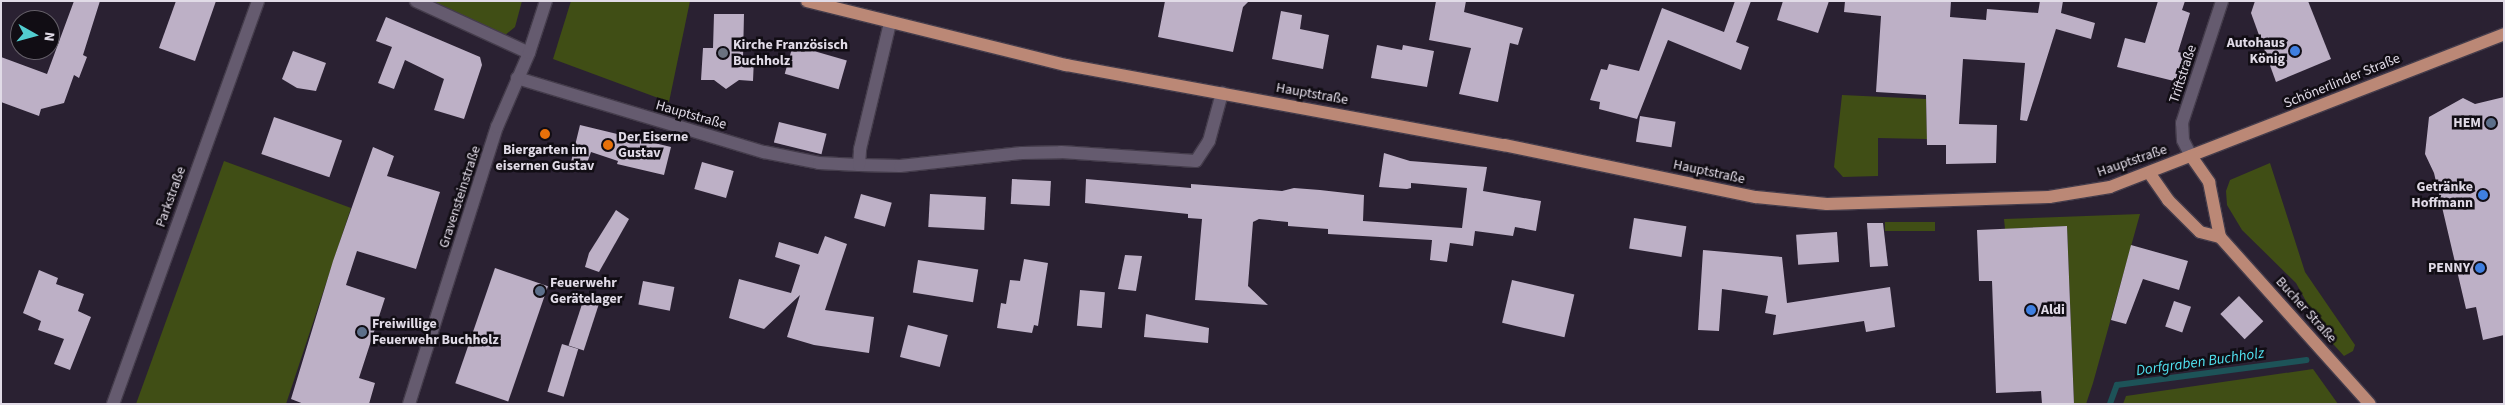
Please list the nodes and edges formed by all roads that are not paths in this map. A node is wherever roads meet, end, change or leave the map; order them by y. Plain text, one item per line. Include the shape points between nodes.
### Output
1 (258, 1) edge
2 (416, 1) edge
3 (546, 1) edge
4 (807, 1) edge
5 (2222, 1) edge
6 (890, 23) junction
7 (2504, 34) edge
8 (529, 53) junction
9 (517, 78) junction
10 (1222, 93) junction
11 (2191, 156) junction
12 (859, 165) junction
13 (2150, 174) junction
14 (2220, 237) junction
15 (113, 404) edge
16 (410, 404) edge
17 (2370, 404) edge

1 - 15 street, Parkstraße
2 - 8 street
3 - 8 street, Gravensteinstraße
4 - 6 main road, Hauptstraße
5 - 11 street, Triftstraße via 2182,123 2183,140
6 - 10 main road, Hauptstraße via 1001,52
6 - 12 street
7 - 11 main road, Schönerlinder Straße
8 - 9 street, Gravensteinstraße
9 - 12 street, Hauptstraße via 764,152 819,163
9 - 16 street, Gravensteinstraße via 497,127
10 - 12 street, Hauptstraße via 1209,141 1196,161 1060,152 900,166
10 - 13 main road, Hauptstraße via 1798,203 2049,197 2110,187
11 - 13 main road, Hauptstraße
11 - 14 main road via 2209,182
13 - 14 main road, Bucher Straße via 2168,200 2200,232
14 - 17 main road, Bucher Straße

